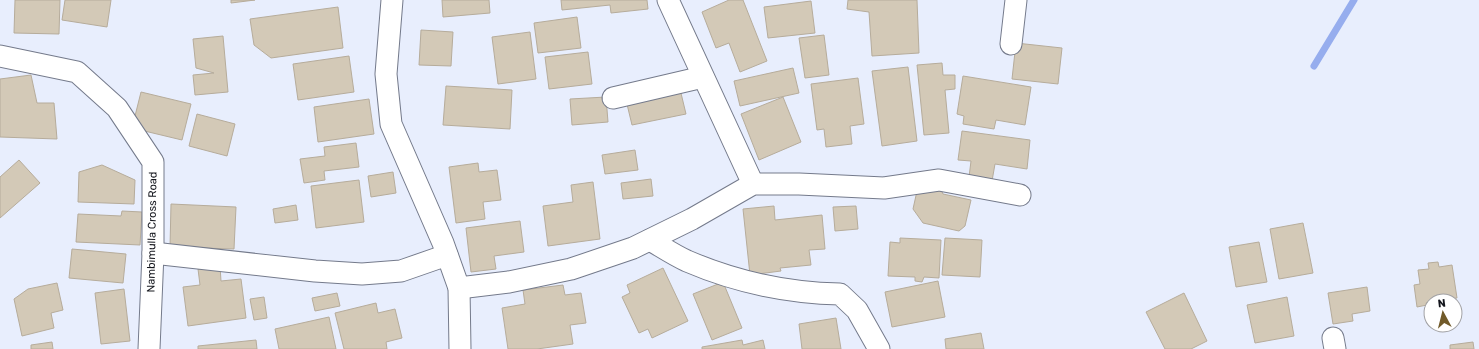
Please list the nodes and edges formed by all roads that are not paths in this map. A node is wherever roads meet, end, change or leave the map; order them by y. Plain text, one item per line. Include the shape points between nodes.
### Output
1 (392, 0) edge
2 (668, 0) edge
3 (1016, 0) edge
4 (1011, 44) dead end
5 (0, 56) edge
6 (703, 76) junction
7 (613, 98) dead end
8 (753, 184) junction
9 (1020, 195) dead end
10 (650, 240) junction
11 (153, 253) junction
12 (447, 255) junction
13 (459, 288) junction
14 (149, 349) edge
15 (460, 349) edge
16 (880, 349) edge

1 - 12 street via 386,74 391,124
2 - 6 street
3 - 4 street
5 - 11 street, Nambimulla Cross Road via 77,72 117,108 153,162
6 - 7 street
6 - 8 street
8 - 9 street via 884,188 939,180
8 - 10 street
10 - 13 street via 571,270 509,282
10 - 16 street via 687,260 748,282 806,293 840,294 857,310
11 - 12 street via 362,274 401,271
11 - 14 street, Nambimulla Cross Road
12 - 13 street
13 - 15 street

